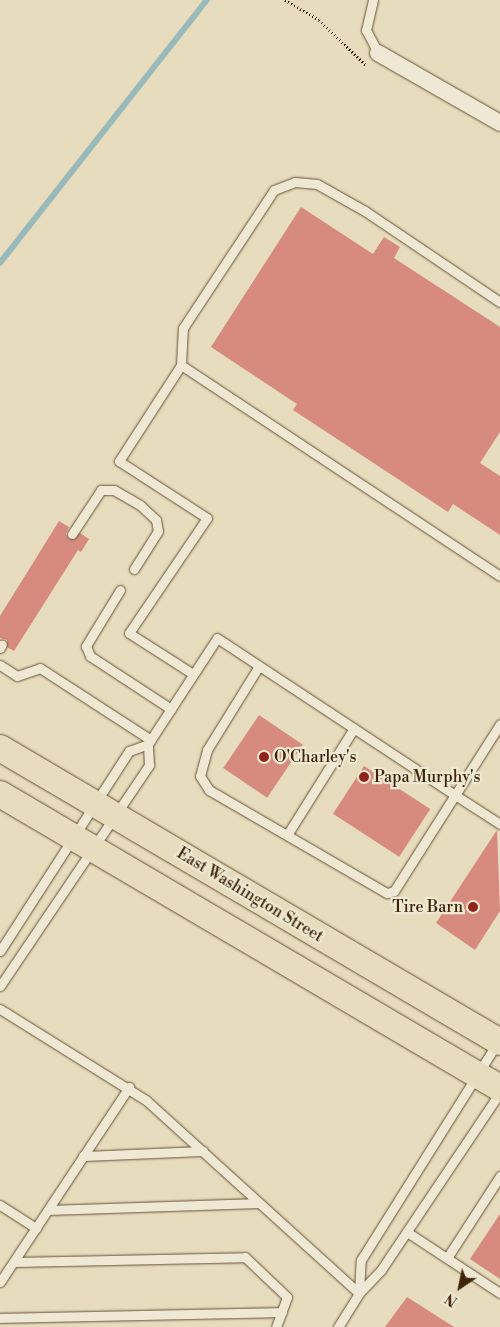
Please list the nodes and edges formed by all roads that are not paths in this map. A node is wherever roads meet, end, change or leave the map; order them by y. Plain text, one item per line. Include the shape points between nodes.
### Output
1 (373, 0) edge
2 (378, 53) joint
3 (500, 123) edge
4 (500, 302) edge
5 (181, 365) junction
6 (72, 534) dead end
7 (134, 569) dead end
8 (500, 576) edge
9 (120, 590) dead end
10 (0, 666) edge
11 (259, 666) junction
12 (194, 674) junction
13 (171, 709) junction
14 (500, 724) edge
15 (354, 728) junction
16 (149, 742) junction
17 (0, 748) edge
18 (0, 794) edge
19 (455, 795) junction
20 (105, 809) junction
21 (500, 824) edge
22 (287, 835) junction
23 (82, 843) junction
24 (1, 946) edge
25 (0, 986) edge
26 (0, 1009) edge
27 (499, 1040) edge
28 (477, 1074) junction
29 (129, 1087) junction
30 (500, 1090) edge
31 (203, 1151) junction
32 (83, 1156) junction
33 (500, 1176) edge
34 (259, 1203) junction
35 (0, 1205) edge
36 (48, 1210) junction
37 (36, 1228) junction
38 (407, 1232) junction
39 (447, 1258) junction
40 (14, 1262) junction
41 (0, 1282) edge
42 (359, 1293) junction
43 (500, 1293) edge
44 (282, 1312) junction
45 (0, 1318) edge
46 (276, 1327) edge
47 (338, 1327) edge

1 - 2 lane via 366,30
2 - 3 street
4 - 5 lane via 365,211 318,184 295,182 274,190 183,328
5 - 8 lane
5 - 12 lane via 119,461 207,518 129,633
6 - 7 lane via 101,490 114,490 140,505 156,520 158,531
9 - 13 lane via 86,646 90,656
10 - 16 lane via 17,676 40,668
11 - 12 lane via 217,638
11 - 15 lane
11 - 22 lane via 207,750 200,776 208,790
12 - 13 lane
13 - 16 lane
14 - 19 lane
15 - 19 lane
15 - 22 lane
16 - 20 lane via 149,765
16 - 20 lane via 129,750
17 - 20 main road, East Washington Street
18 - 23 main road
19 - 21 lane
19 - 22 lane via 394,891 387,893
20 - 23 lane
20 - 23 lane
20 - 27 main road, East Washington Street
23 - 24 lane
23 - 25 lane
23 - 28 main road
26 - 29 lane
27 - 28 lane
28 - 30 main road
28 - 42 lane via 361,1260
29 - 31 lane
29 - 32 lane
30 - 38 lane
31 - 32 lane
31 - 34 lane
32 - 36 lane
33 - 39 lane
34 - 36 lane
34 - 42 lane
35 - 37 lane
36 - 37 lane
37 - 40 lane
38 - 39 lane
38 - 42 lane via 381,1270
39 - 43 lane
40 - 41 lane
40 - 44 lane via 245,1257 287,1297
42 - 47 lane
44 - 45 lane
44 - 46 lane

